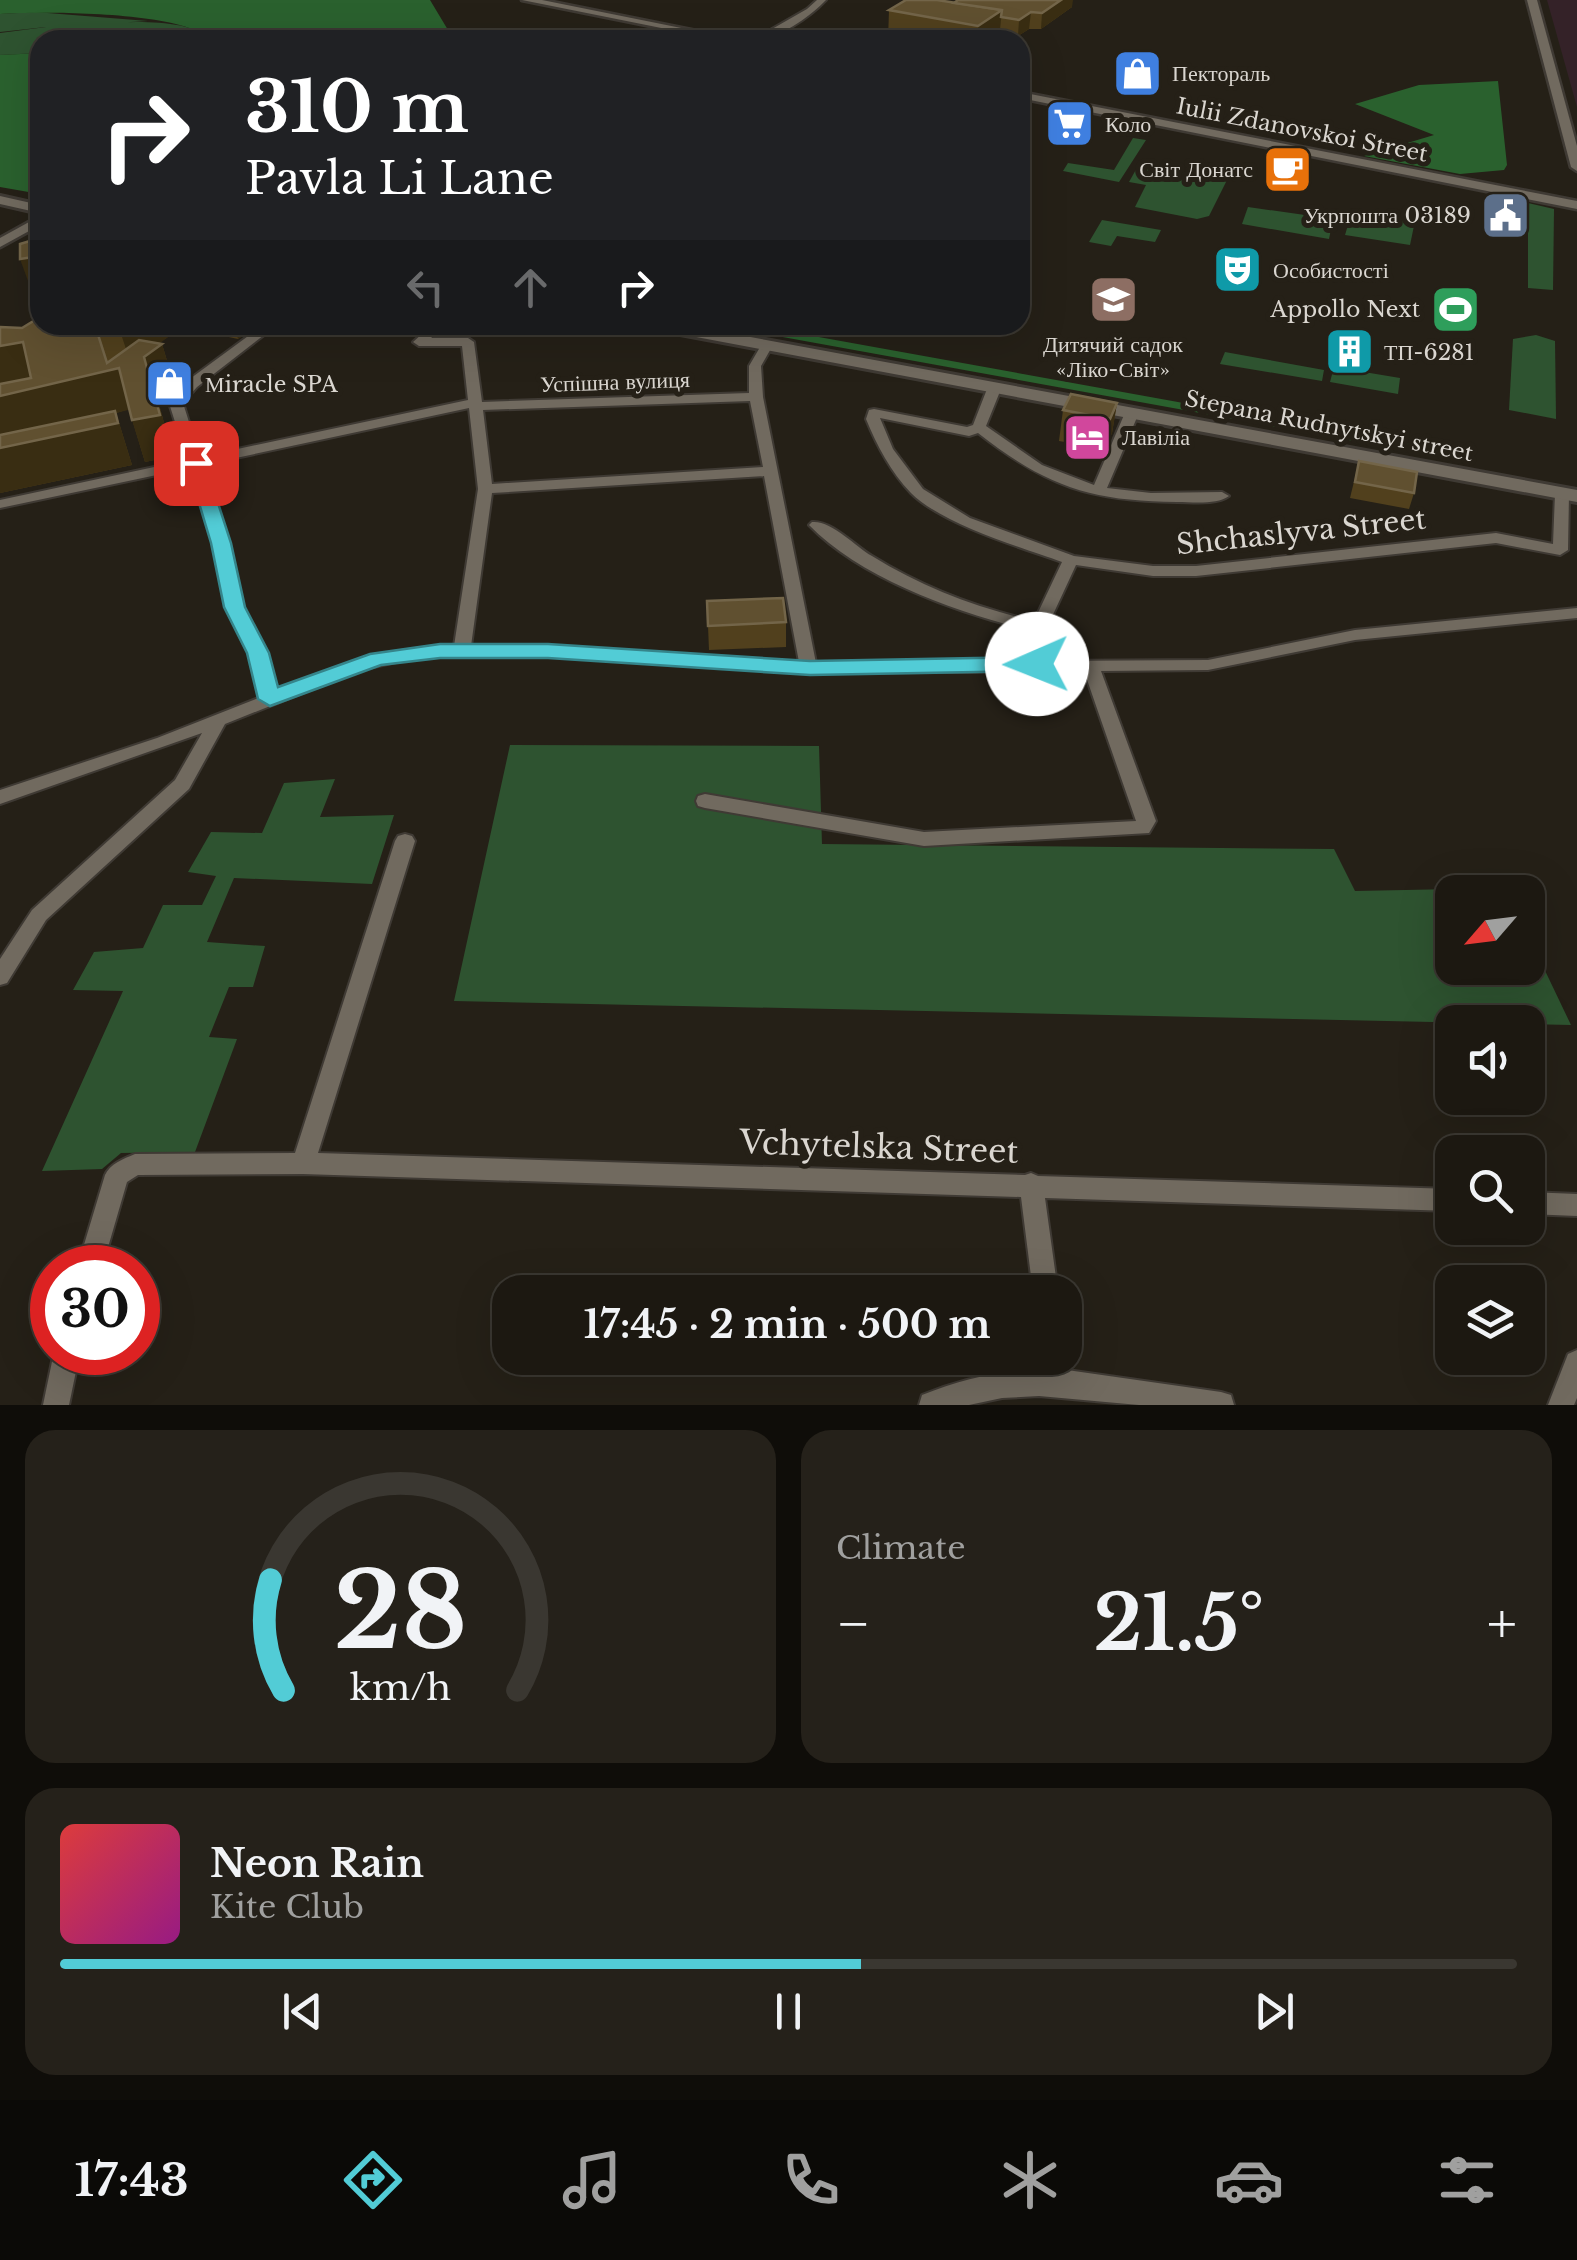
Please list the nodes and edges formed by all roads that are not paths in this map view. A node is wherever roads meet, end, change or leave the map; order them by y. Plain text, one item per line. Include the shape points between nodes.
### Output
1 (527, 0) edge
2 (822, 0) edge
3 (1532, 0) edge
4 (684, 30) edge
5 (772, 30) edge
6 (1030, 98) edge
7 (1577, 167) edge
8 (0, 200) edge
9 (1577, 205) edge
10 (30, 207) edge
11 (30, 226) edge
12 (0, 243) edge
13 (257, 335) edge
14 (428, 335) edge
15 (712, 335) edge
16 (766, 345) junction
17 (994, 389) junction
18 (756, 397) junction
19 (475, 404) junction
20 (1131, 415) junction
21 (979, 427) junction
22 (196, 463) junction
23 (769, 471) junction
24 (484, 490) junction
25 (1098, 493) junction
26 (1570, 495) edge
27 (1222, 496) dead end
28 (0, 504) edge
29 (818, 525) dead end
30 (1071, 560) junction
31 (1577, 613) edge
32 (1040, 628) junction
33 (462, 650) junction
34 (1037, 664) junction
35 (1090, 664) junction
36 (810, 668) junction
37 (270, 699) junction
38 (218, 721) junction
39 (0, 797) edge
40 (705, 801) dead end
41 (405, 841) dead end
42 (0, 977) edge
43 (303, 1164) junction
44 (1031, 1184) junction
45 (1435, 1199) edge
46 (1545, 1204) edge
47 (1577, 1205) edge
48 (96, 1245) edge
49 (1043, 1275) edge
50 (1577, 1362) edge
51 (63, 1375) edge
52 (1031, 1375) edge
53 (1082, 1375) edge
54 (56, 1405) edge
55 (932, 1405) edge
56 (1221, 1405) edge
57 (1560, 1405) edge

1 - 4 street
2 - 5 street
3 - 7 street
6 - 9 street, Iulii Zdanovskoi Street
8 - 10 main road
11 - 12 street
13 - 22 street via 178,397
14 - 19 street via 420,342 468,342
15 - 16 main road, Stepana Rudnytskyi street
16 - 17 main road, Stepana Rudnytskyi street
16 - 18 street via 755,366
17 - 20 main road, Stepana Rudnytskyi street
17 - 21 street
18 - 19 street, Успішна вулиця
18 - 23 street
19 - 22 street, Успішна вулиця
19 - 24 street
20 - 25 street
20 - 26 main road, Stepana Rudnytskyi street
21 - 25 street via 1031,468
21 - 30 street, Shchaslyva Street via 969,432 874,413 886,450 918,492 964,521
22 - 28 street, Успішна вулиця
22 - 37 street via 234,607 258,653
23 - 24 street
23 - 36 street
24 - 33 street
25 - 27 street
26 - 30 street, Shchaslyva Street via 1560,550 1496,538 1196,571
29 - 32 street via 902,581
30 - 32 street
31 - 35 street via 1354,634 1208,665
32 - 34 street
33 - 36 street
33 - 37 street via 378,658
34 - 35 street
34 - 36 street
35 - 40 street via 1146,822 1132,832 924,840
37 - 38 street
38 - 39 street
38 - 42 street via 182,784 39,915
41 - 43 street
43 - 44 street, Vchytelska Street
43 - 48 street, Vchytelska Street via 136,1166 116,1174
44 - 45 street, Vchytelska Street
44 - 49 street
46 - 47 street
50 - 57 street
51 - 54 street
52 - 55 street
53 - 56 street

